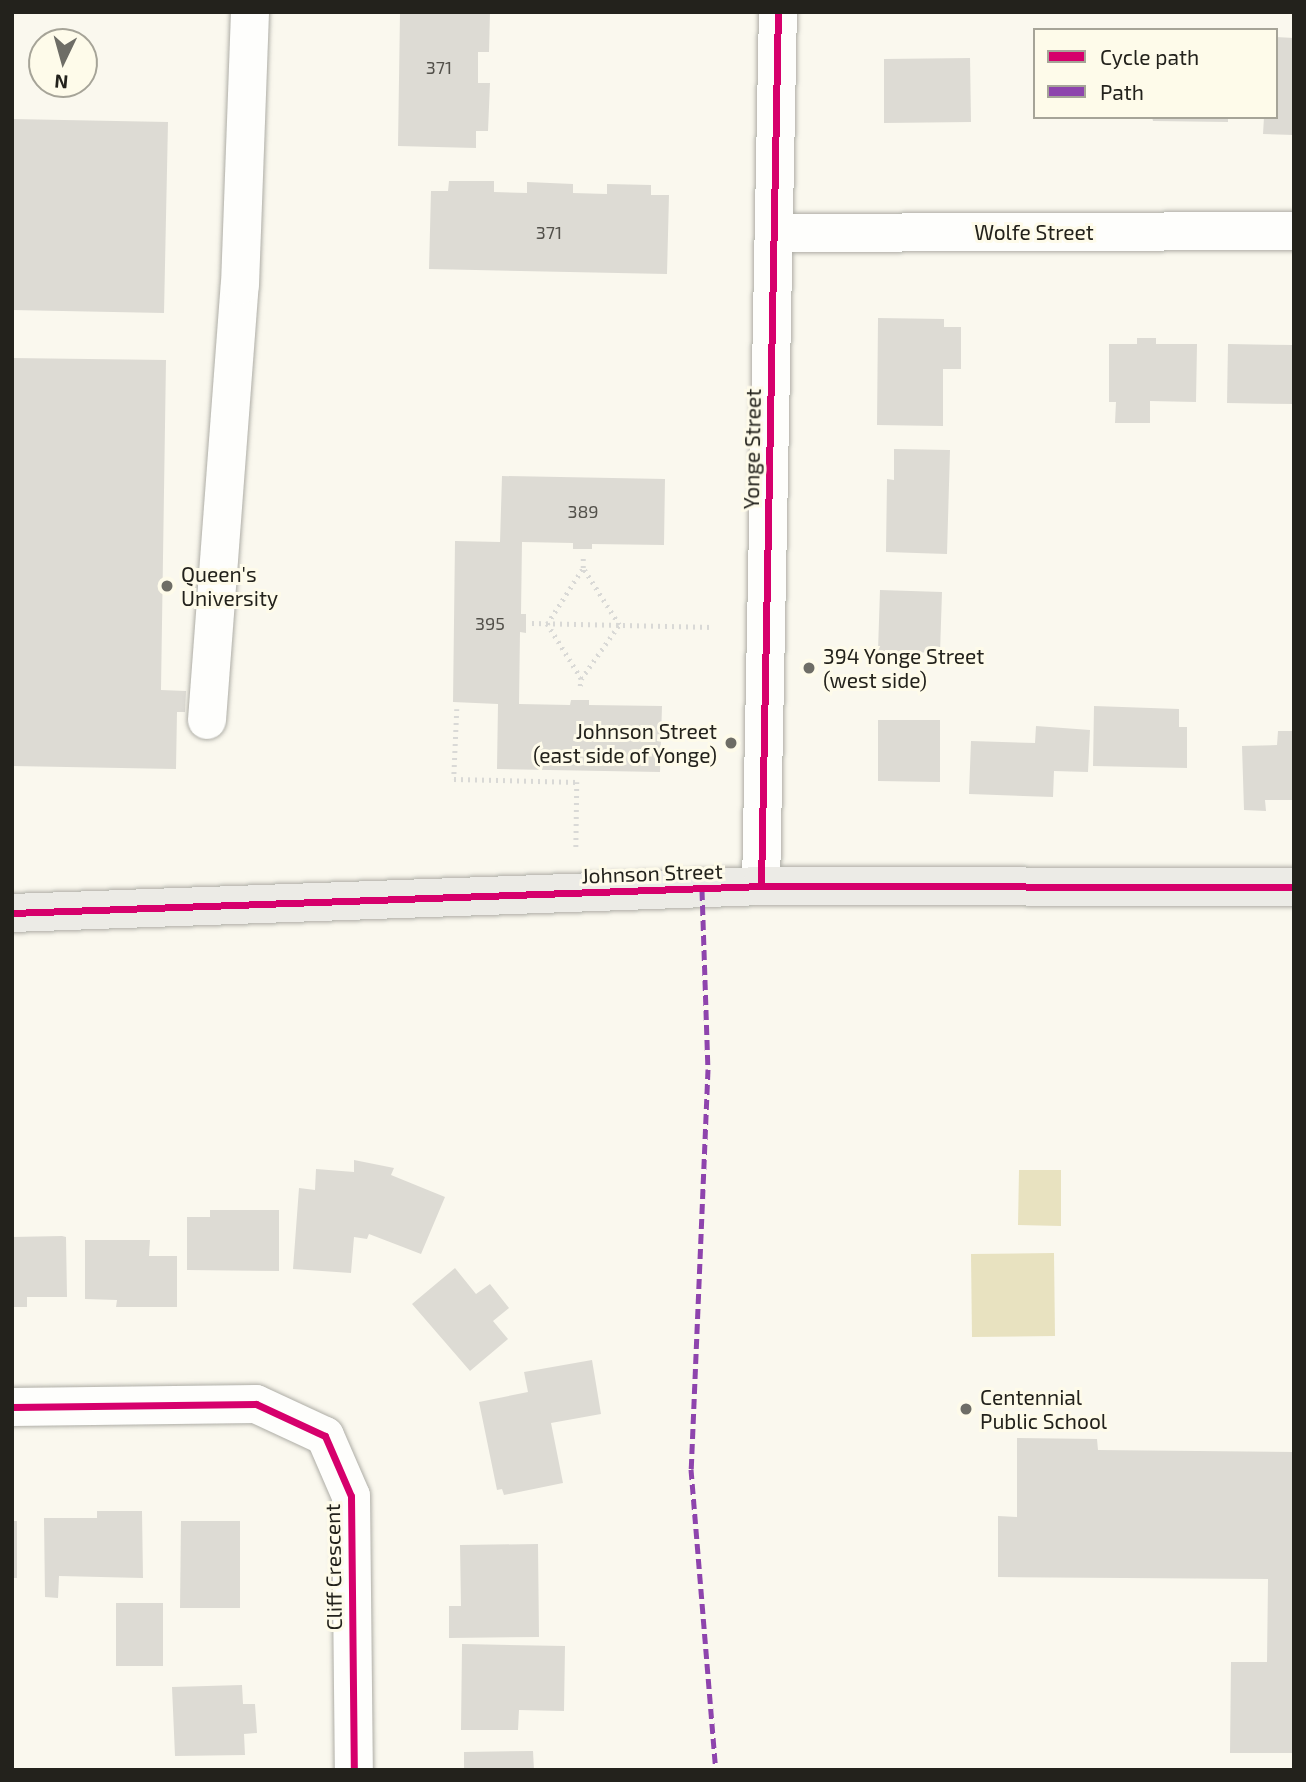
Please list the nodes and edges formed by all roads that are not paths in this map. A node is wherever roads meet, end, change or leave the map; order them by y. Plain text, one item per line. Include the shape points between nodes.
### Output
1 (250, 12) edge
2 (778, 12) edge
3 (1294, 231) edge
4 (774, 233) junction
5 (207, 720) dead end
6 (761, 886) junction
7 (1294, 887) edge
8 (12, 913) edge
9 (12, 1407) edge
10 (354, 1770) edge

1 - 5 street via 240,285
2 - 4 street, Yonge Street
3 - 4 street, Wolfe Street
4 - 6 street, Yonge Street
6 - 7 main road, Johnson Street
6 - 8 main road, Johnson Street
9 - 10 street, Cliff Crescent via 256,1404 325,1436 351,1496

